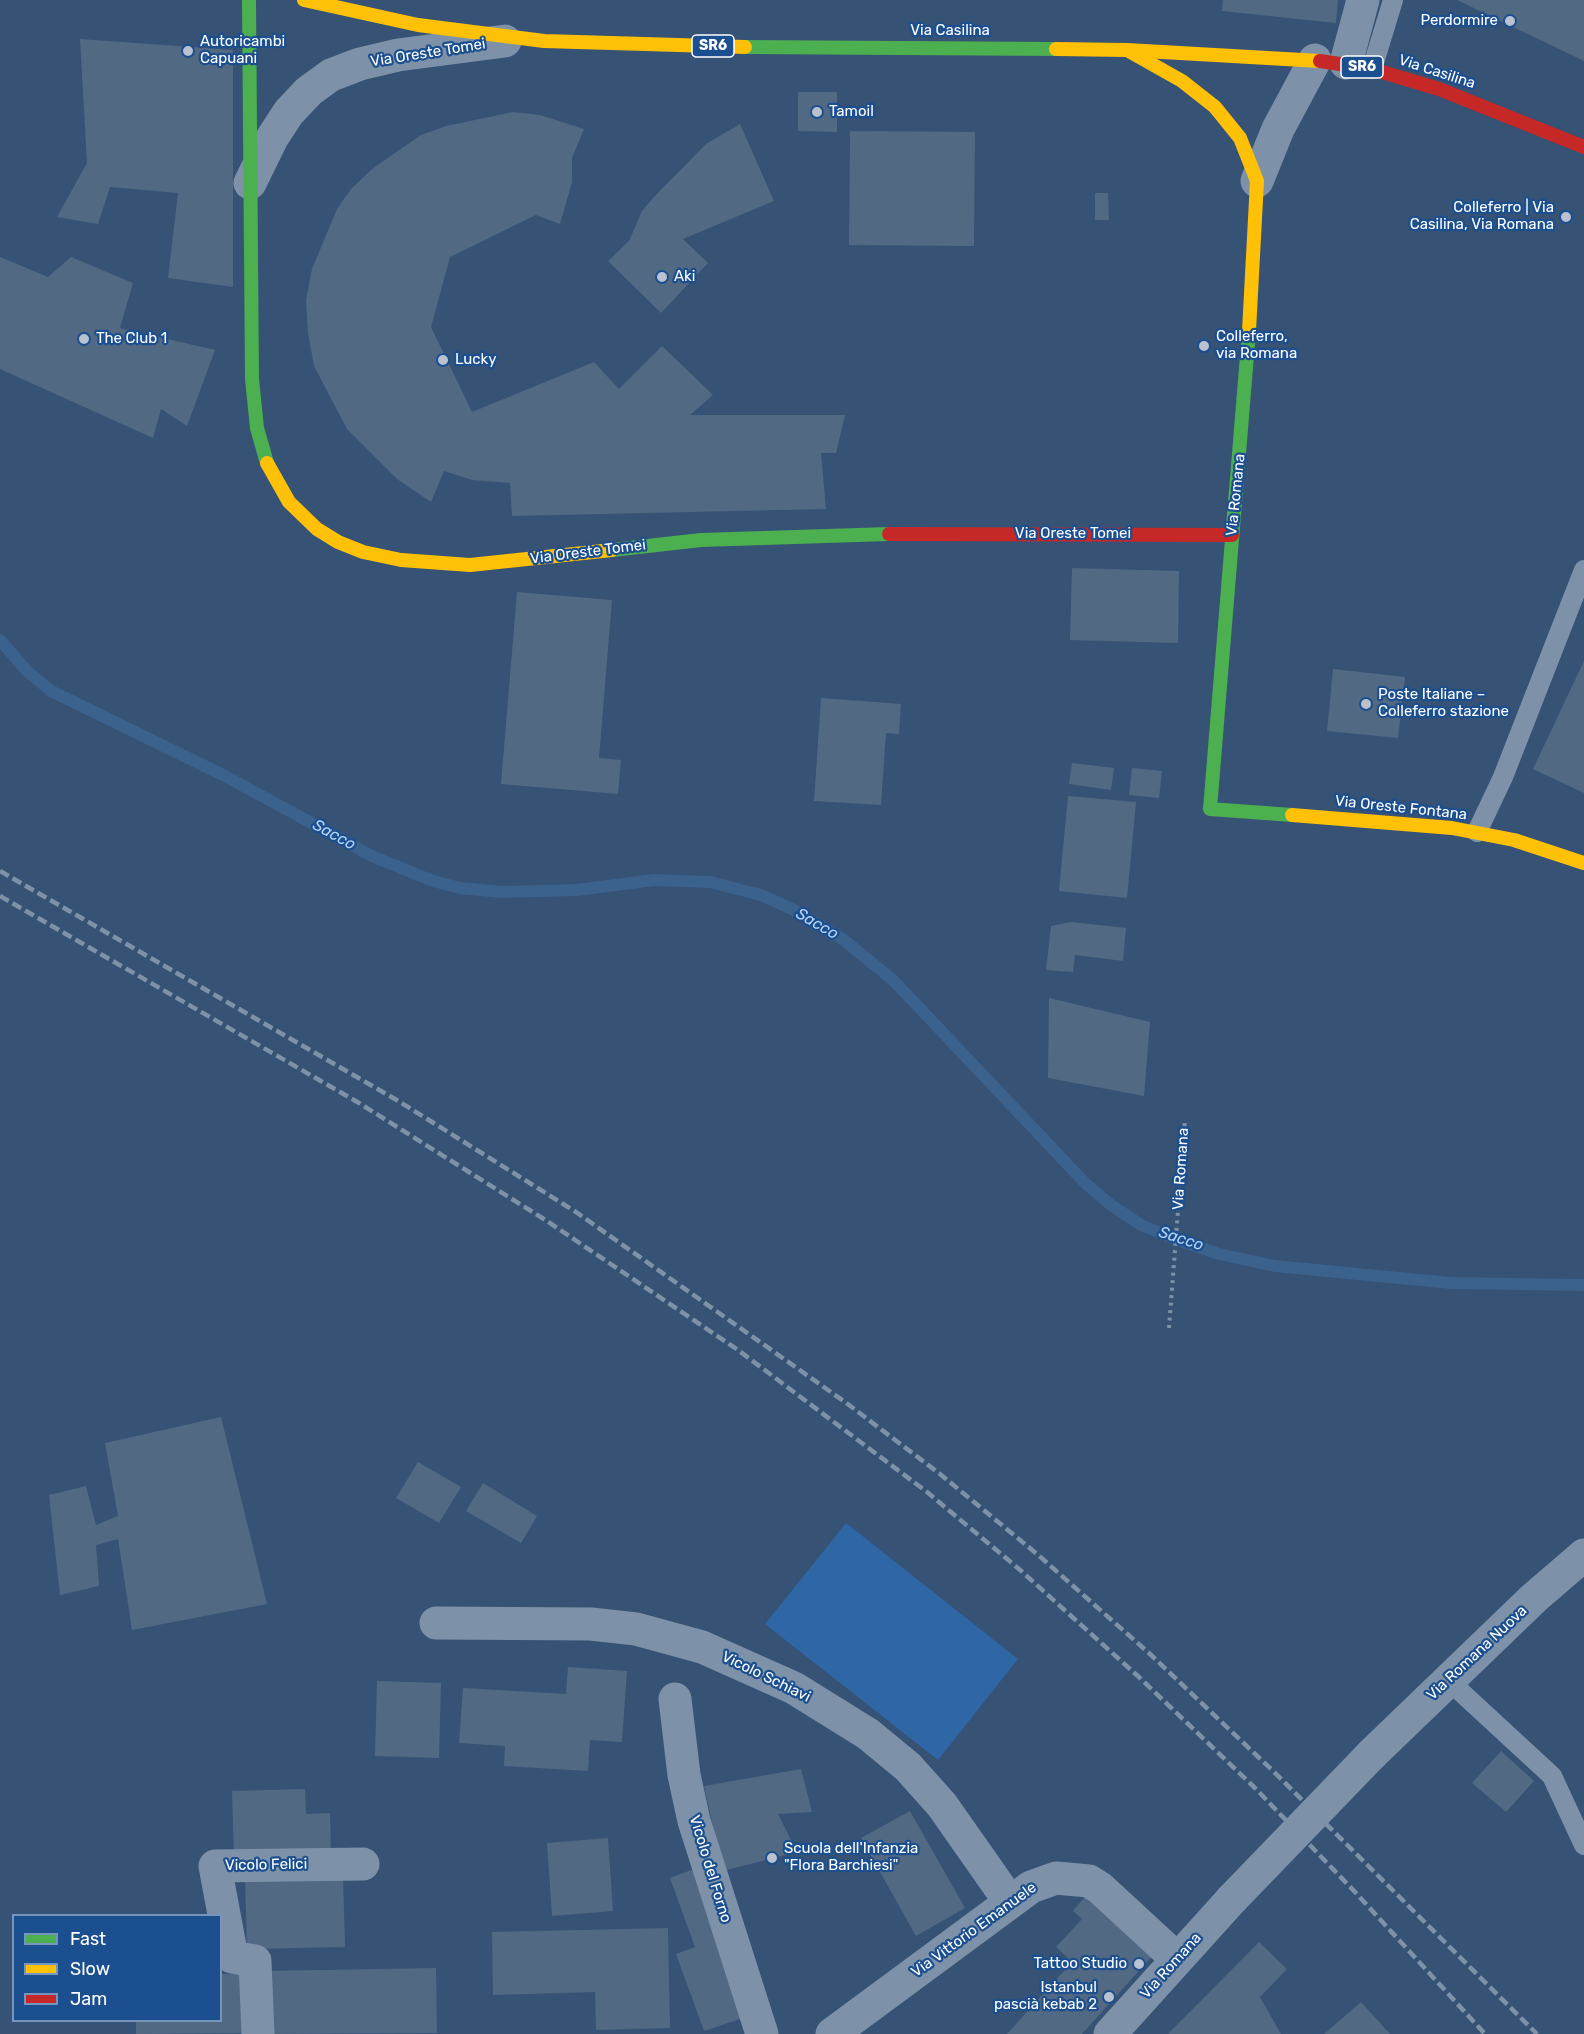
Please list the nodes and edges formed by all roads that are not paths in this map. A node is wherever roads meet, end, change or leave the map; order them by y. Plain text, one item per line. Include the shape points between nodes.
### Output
1 (249, 0) edge
2 (304, 0) edge
3 (1363, 0) edge
4 (1393, 0) edge
5 (521, 39) junction
6 (1127, 50) junction
7 (1344, 64) junction
8 (1584, 147) edge
9 (1257, 181) junction
10 (250, 183) junction
11 (1232, 535) junction
12 (1584, 570) edge
13 (1210, 808) joint
14 (1477, 832) junction
15 (1584, 863) edge
16 (1584, 1555) edge
17 (436, 1623) dead end
18 (1448, 1680) junction
19 (675, 1699) dead end
20 (1584, 1845) edge
21 (363, 1864) dead end
22 (1233, 1899) joint
23 (1010, 1902) junction
24 (1177, 1959) junction
25 (258, 2034) edge
26 (762, 2034) edge
27 (832, 2034) edge
28 (1110, 2034) edge

1 - 10 street, Via Oreste Tomei
2 - 5 street, Via Casilina / SR6 via 418,26
3 - 7 street, Via Romana
4 - 7 lane
5 - 6 street, Via Casilina / SR6 via 732,47
5 - 10 street, Via Oreste Tomei via 398,55 331,75 289,112
6 - 7 street, Via Casilina / SR6
6 - 9 street, Via Romana via 1182,81 1215,107 1240,138
7 - 8 street, Via Casilina / SR6 via 1460,96
7 - 9 street, Via Romana via 1282,120
9 - 11 street, Via Romana
10 - 11 street, Via Oreste Tomei via 252,379 261,446 276,484 289,502 317,529 350,548 401,560 470,565 642,544 712,540 895,534
11 - 13 street, Via Romana
12 - 14 lane via 1503,777
13 - 14 street, Via Oreste Fontana via 1383,820
14 - 15 street, Via Oreste Fontana
16 - 18 street, Via Romana Nuova
17 - 23 street, Vicolo Schiavi via 591,1624 636,1629 702,1647 784,1684 843,1717 908,1767 942,1805
18 - 20 lane via 1552,1776
18 - 22 street, Via Romana Nuova, bridge
19 - 26 street, Vicolo del Forno via 694,1821
21 - 25 street, Vicolo Felici via 215,1866 232,1957 255,1961
22 - 24 street, Via Romana
23 - 24 street, Via Vittorio Emanuele via 1042,1881 1089,1881
23 - 27 street, Via Vittorio Emanuele
24 - 28 street, Via Romana

